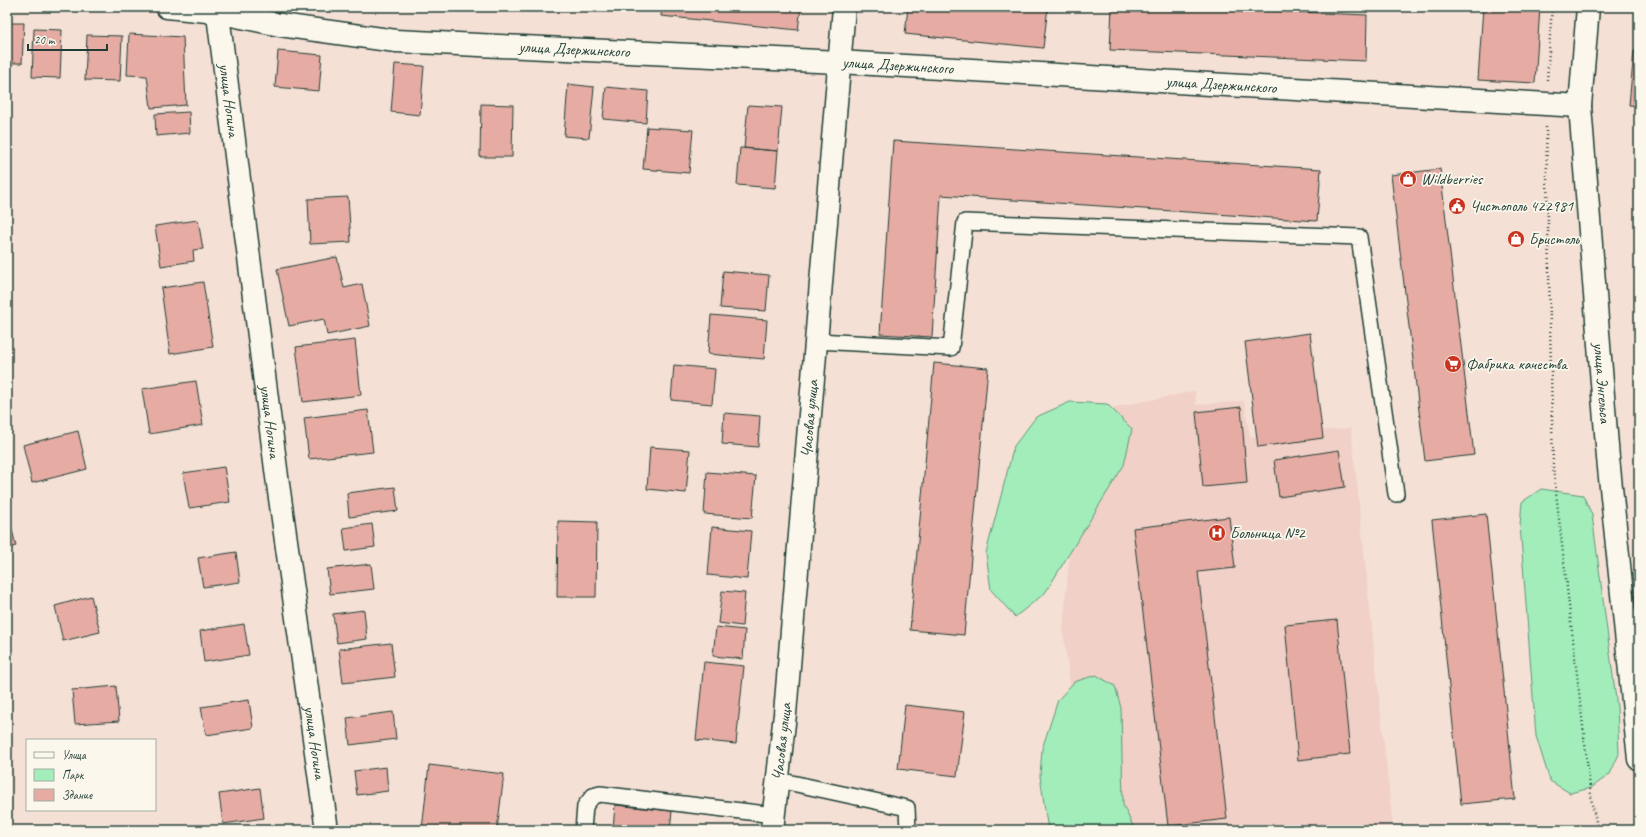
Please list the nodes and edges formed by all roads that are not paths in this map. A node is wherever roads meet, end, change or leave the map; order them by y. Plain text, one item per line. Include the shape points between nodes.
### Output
1 (167, 7) edge
2 (844, 7) edge
3 (1588, 7) edge
4 (217, 9) edge
5 (839, 62) junction
6 (1580, 106) junction
7 (816, 341) junction
8 (1396, 494) dead end
9 (1639, 759) edge
10 (778, 780) junction
11 (773, 823) edge
12 (327, 830) edge
13 (583, 830) edge
14 (908, 830) edge

1 - 4 street, улица Дзержинского
2 - 5 street, Часовая улица
3 - 6 street, улица Энгельса
4 - 5 street, улица Дзержинского via 280,25 396,41
4 - 12 street, улица Ногина via 276,469
5 - 6 street, улица Дзержинского
5 - 7 street, Часовая улица
6 - 9 street, улица Энгельса via 1608,458
7 - 8 lane via 951,348 965,222 1359,237
7 - 10 street, Часовая улица
10 - 11 street, Часовая улица
10 - 14 lane via 907,808
11 - 13 lane via 600,794 593,796 585,806

